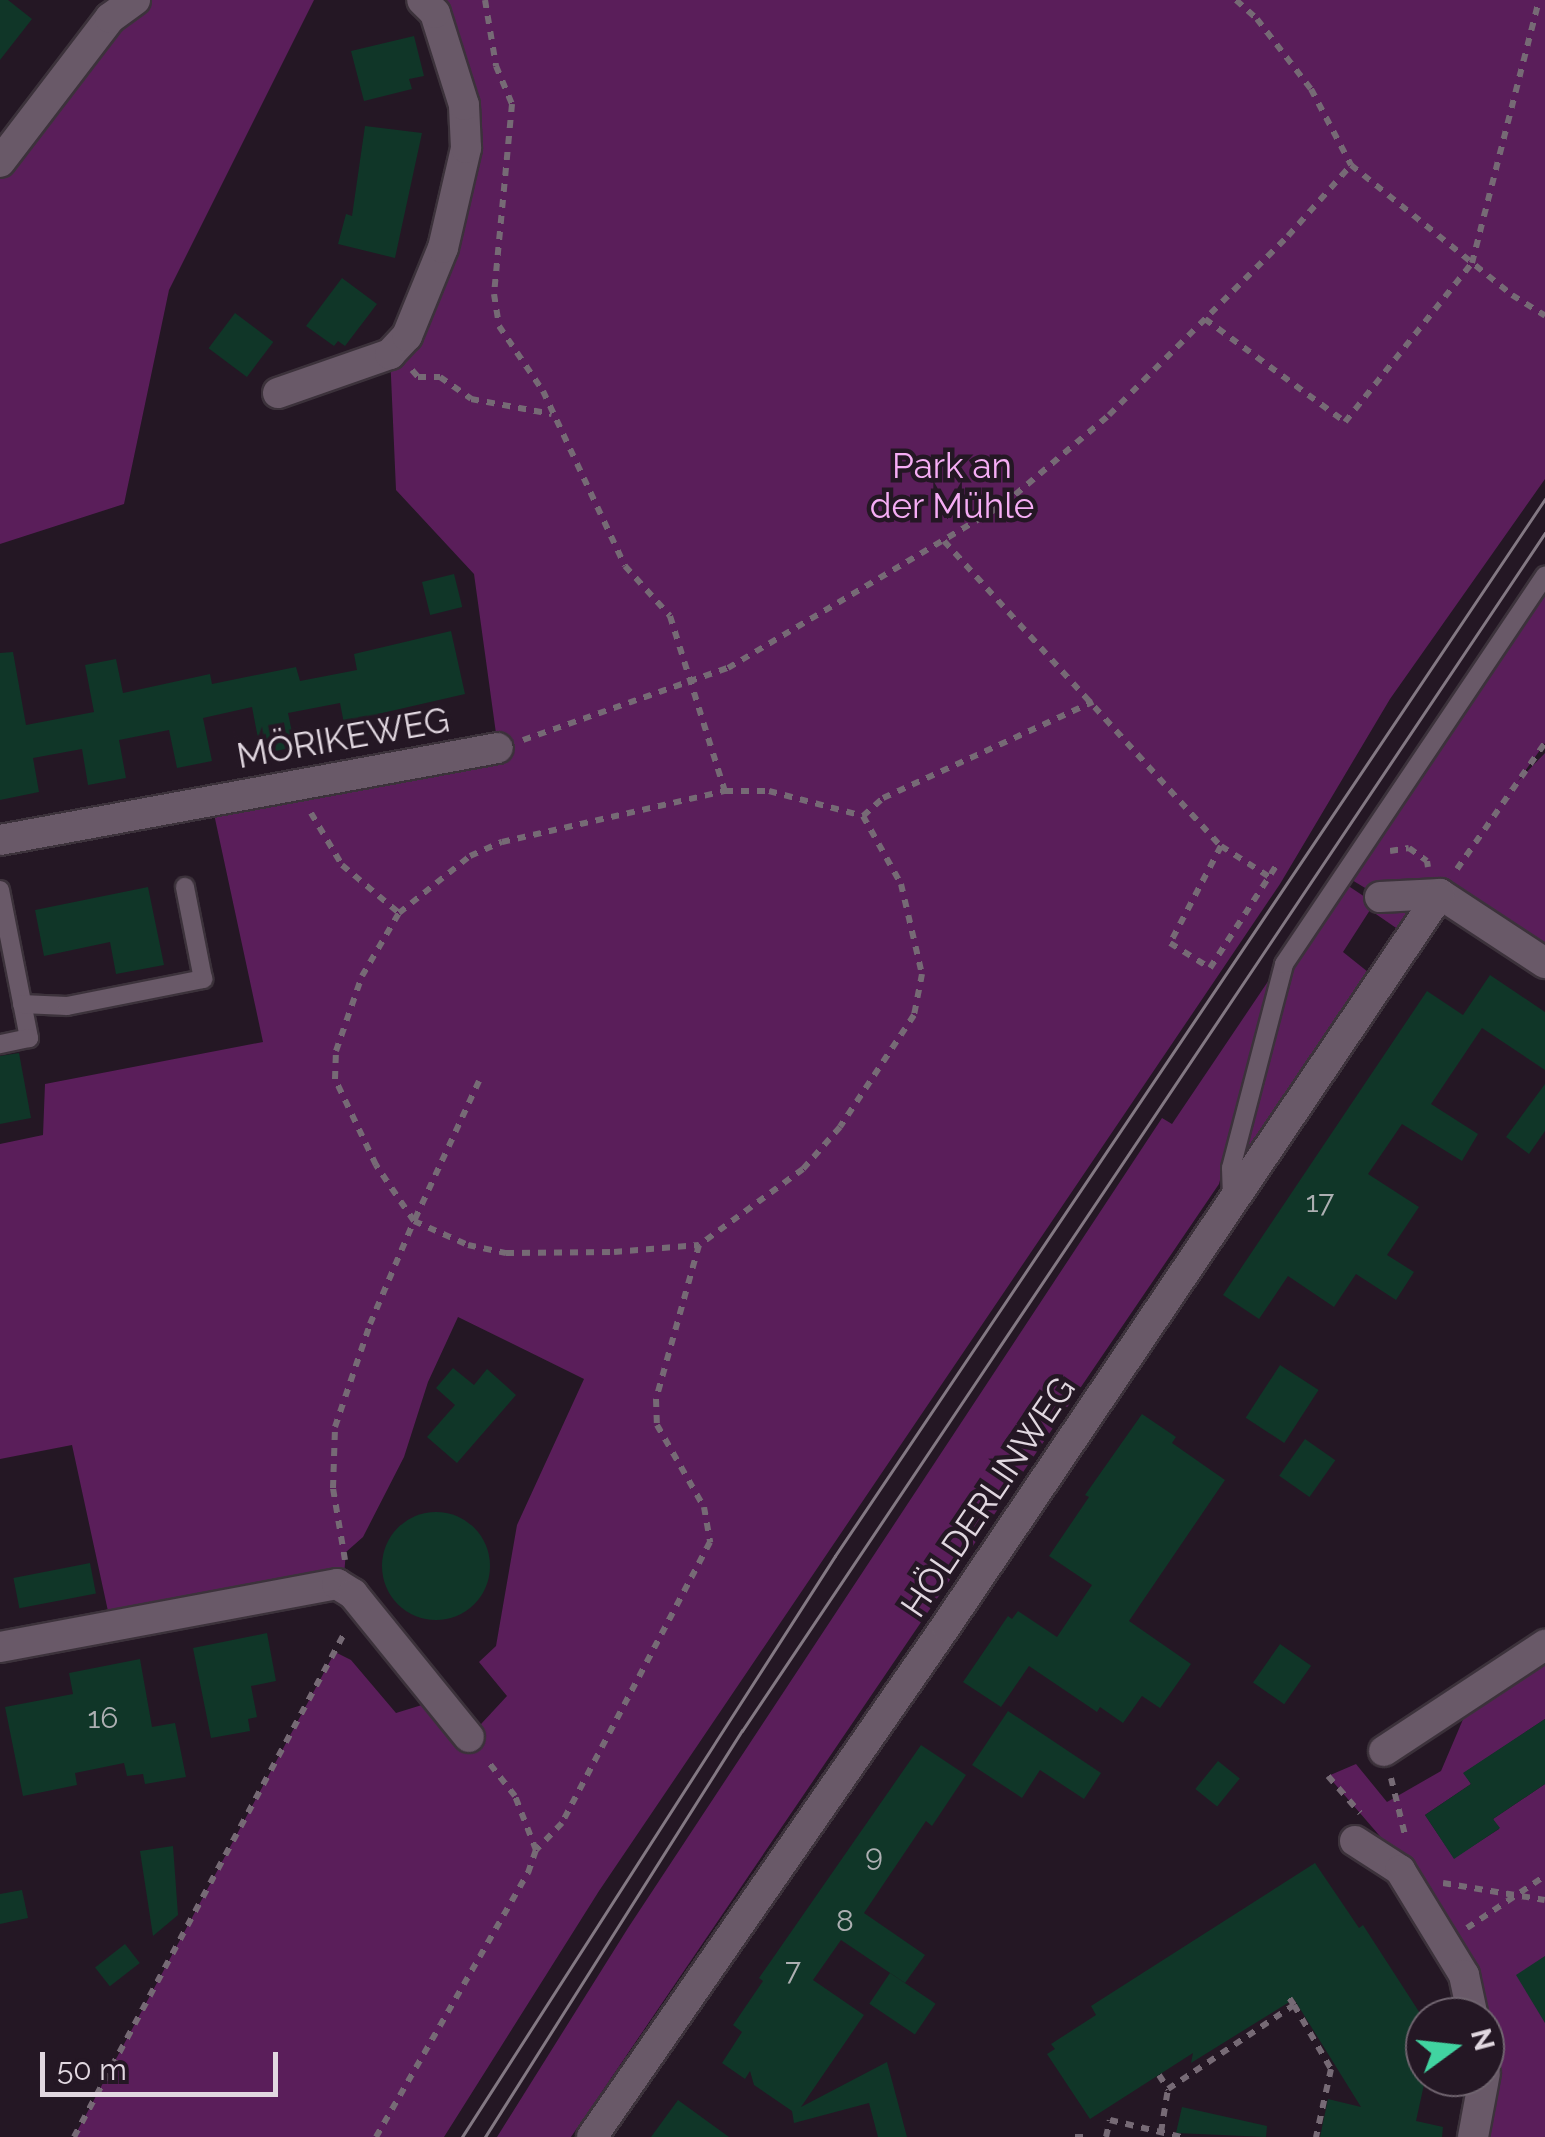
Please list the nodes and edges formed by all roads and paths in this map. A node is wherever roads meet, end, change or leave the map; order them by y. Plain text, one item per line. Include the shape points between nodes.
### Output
1 (135, 0) edge
2 (422, 0) edge
3 (485, 0) edge
4 (1236, 0) edge
5 (1539, 0) edge
6 (0, 162) edge
7 (1351, 165) junction
8 (1472, 264) junction
9 (1545, 316) edge
10 (1206, 318) junction
11 (408, 364) dead end
12 (278, 393) dead end
13 (553, 414) junction
14 (944, 541) junction
15 (1545, 576) edge
16 (692, 682) junction
17 (1093, 702) junction
18 (1545, 743) edge
19 (498, 748) joint
20 (305, 782) junction
21 (725, 792) junction
22 (862, 816) junction
23 (0, 840) edge
24 (1221, 846) junction
25 (1278, 863) dead end
26 (1270, 878) junction
27 (185, 887) dead end
28 (0, 890) edge
29 (1440, 894) junction
30 (1380, 897) dead end
31 (399, 914) junction
32 (1545, 963) edge
33 (22, 1004) junction
34 (0, 1044) edge
35 (480, 1081) dead end
36 (1232, 1197) junction
37 (414, 1221) junction
38 (699, 1244) junction
39 (351, 1595) junction
40 (1545, 1645) edge
41 (0, 1647) edge
42 (470, 1738) joint
43 (1384, 1751) joint
44 (1356, 1841) dead end
45 (1408, 1845) dead end
46 (536, 1850) junction
47 (1545, 1876) edge
48 (1435, 1882) dead end
49 (1512, 1897) junction
50 (1545, 1900) edge
51 (1453, 1938) dead end
52 (1286, 1993) dead end
53 (1469, 1997) edge
54 (1294, 2005) junction
55 (1159, 2075) dead end
56 (1168, 2088) junction
57 (1481, 2097) edge
58 (1161, 2132) junction
59 (1074, 2136) edge
60 (74, 2137) edge
61 (376, 2137) edge
62 (592, 2137) edge
63 (1088, 2137) edge
64 (1106, 2137) edge
65 (1181, 2137) edge
66 (1316, 2137) edge
67 (1473, 2137) edge

1 - 6 street via 110,18
2 - 12 street via 434,13 464,105 466,148 443,248 407,336 390,354
3 - 13 path via 496,66 512,104 494,294 499,326
4 - 7 path via 1310,89
5 - 8 path
7 - 8 path
7 - 10 path, MÖRIKEWEG
8 - 9 path
8 - 10 path via 1346,422
10 - 14 path, MÖRIKEWEG via 1094,428 1004,504
11 - 13 path via 418,377 440,377 472,399
13 - 16 path via 625,566 670,616
14 - 16 path, MÖRIKEWEG via 728,668
14 - 17 path
15 - 36 lane via 1284,964 1231,1168
16 - 19 path, MÖRIKEWEG
16 - 21 path
17 - 22 path via 882,798
17 - 24 path
18 - 29 path
19 - 20 street, MÖRIKEWEG
20 - 23 street, MÖRIKEWEG
20 - 31 path via 319,832 342,864
21 - 22 path via 769,791
21 - 31 path via 502,842 470,856
22 - 38 path via 901,884 922,974 914,1014 840,1127 802,1169
24 - 26 path
24 - 26 path via 1170,943 1210,968
25 - 26 path
27 - 33 lane via 203,979 67,1006
28 - 33 lane
29 - 30 street
29 - 32 street
29 - 36 street, HÖLDERLINWEG
31 - 37 path via 362,976 336,1050 336,1079 376,1165
33 - 34 lane via 28,1038
35 - 37 path
36 - 62 street, HÖLDERLINWEG via 956,1612
37 - 38 path via 506,1253
37 - 39 path via 335,1427 332,1488
38 - 46 path via 656,1399 657,1424 704,1507 710,1542 562,1823
39 - 41 street via 328,1583
39 - 42 street
39 - 60 path
40 - 43 street
42 - 46 path via 515,1796
43 - 45 path
44 - 53 street via 1400,1870 1464,1974
46 - 61 path
47 - 49 path
48 - 49 path
49 - 50 path
49 - 51 path
52 - 54 path
54 - 56 path
54 - 66 path via 1331,2069
55 - 56 path
56 - 58 path
57 - 67 street
58 - 64 path via 1110,2120
58 - 65 path
59 - 63 path

